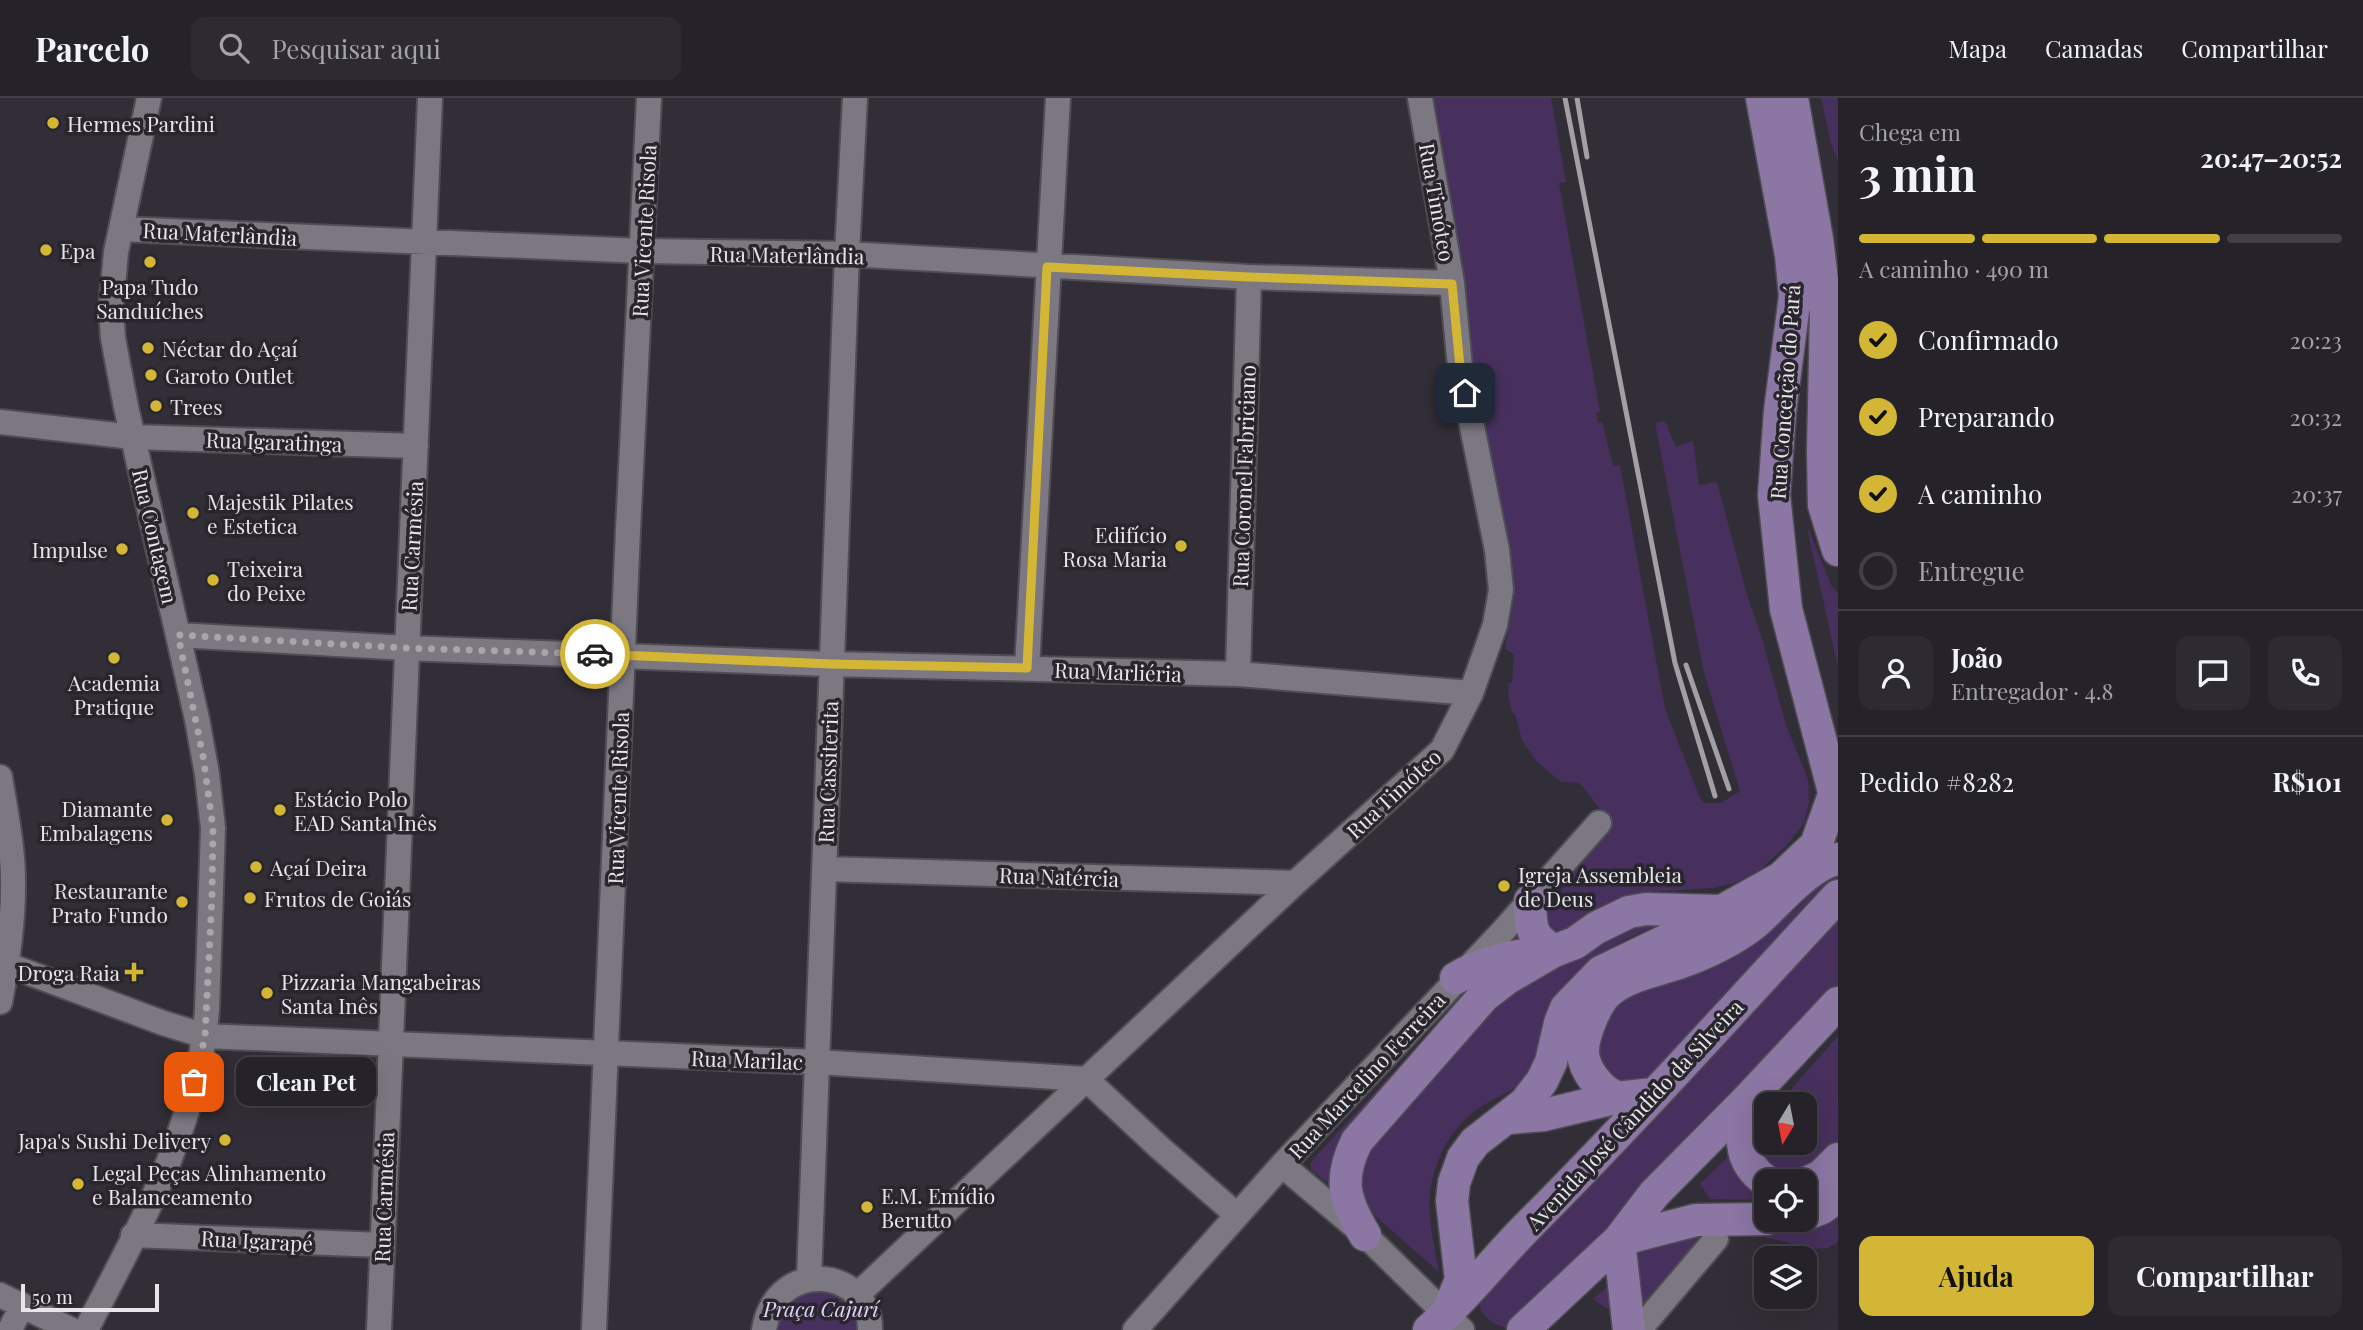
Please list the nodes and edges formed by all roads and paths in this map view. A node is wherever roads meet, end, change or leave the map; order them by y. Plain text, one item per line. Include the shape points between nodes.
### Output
1 (149, 98) edge
2 (430, 98) edge
3 (649, 98) edge
4 (855, 98) edge
5 (1058, 98) edge
6 (1420, 98) edge
7 (1762, 98) edge
8 (1792, 98) edge
9 (121, 229) junction
10 (423, 243) junction
11 (642, 251) junction
12 (847, 254) junction
13 (1047, 267) junction
14 (1249, 277) junction
15 (1452, 284) junction
16 (0, 422) edge
17 (133, 437) junction
18 (416, 446) junction
19 (1823, 451) junction
20 (1838, 493) edge
21 (1838, 550) edge
22 (178, 635) junction
23 (406, 648) junction
24 (623, 654) junction
25 (831, 664) junction
26 (1027, 668) junction
27 (1238, 674) junction
28 (1471, 693) junction
29 (0, 777) edge
30 (1836, 801) edge
31 (1599, 823) dead end
32 (1838, 859) edge
33 (824, 869) junction
34 (1295, 883) junction
35 (1836, 899) edge
36 (1530, 901) junction
37 (1724, 911) junction
38 (1554, 951) junction
39 (4, 963) edge
40 (1457, 978) junction
41 (0, 1002) edge
42 (1838, 1003) edge
43 (205, 1037) junction
44 (390, 1045) junction
45 (606, 1054) junction
46 (817, 1062) junction
47 (1086, 1079) junction
48 (1655, 1094) junction
49 (1619, 1097) junction
50 (1748, 1099) junction
51 (1509, 1118) junction
52 (1838, 1159) edge
53 (1282, 1165) junction
54 (1754, 1173) edge
55 (1817, 1178) edge
56 (1838, 1196) edge
57 (1817, 1210) edge
58 (1237, 1215) junction
59 (1754, 1219) edge
60 (133, 1235) junction
61 (1365, 1235) junction
62 (1716, 1238) dead end
63 (1619, 1240) junction
64 (381, 1245) junction
65 (809, 1279) junction
66 (856, 1296) junction
67 (11, 1300) edge
68 (1446, 1325) edge
69 (10, 1330) edge
70 (72, 1330) edge
71 (86, 1330) edge
72 (379, 1330) edge
73 (594, 1330) edge
74 (764, 1330) edge
75 (870, 1330) edge
76 (1135, 1330) edge
77 (1523, 1330) edge
78 (1629, 1330) edge
79 (1639, 1330) edge

1 - 9 street, Rua Contagem
2 - 10 street, Rua Carmésia
3 - 11 street, Rua Vicente Risola
4 - 12 street, Rua Cassiterita
5 - 13 street
6 - 15 street, Rua Timóteo
7 - 30 main road, Rua Conceição do Pará via 1795,296 1774,495 1786,608
8 - 19 main road via 1826,313
9 - 10 street, Rua Materlândia
9 - 17 street, Rua Contagem via 111,308
10 - 11 street, Rua Materlândia
10 - 18 street, Rua Carmésia
11 - 12 street, Rua Materlândia
11 - 24 street, Rua Vicente Risola
12 - 13 street, Rua Materlândia
12 - 25 street, Rua Cassiterita
13 - 14 street, Rua Materlândia
13 - 26 street
14 - 15 street, Rua Materlândia
14 - 27 street, Rua Coronel Fabriciano
15 - 28 street, Rua Timóteo via 1460,367 1501,590
16 - 17 street, Rua Igaratinga
17 - 18 street, Rua Igaratinga
17 - 22 street, Rua Contagem
18 - 23 street, Rua Carmésia
19 - 20 main road
19 - 21 main road via 1824,505
22 - 23 street, Rua Marliéria
22 - 43 street, Rua Contagem via 205,763 213,828
23 - 24 street, Rua Marliéria
23 - 44 street, Rua Carmésia
24 - 25 street, Rua Marliéria
24 - 45 street, Rua Vicente Risola
25 - 26 street, Rua Marliéria
25 - 33 street, Rua Cassiterita
26 - 27 street, Rua Marliéria
27 - 28 street, Rua Marliéria
28 - 34 street, Rua Timóteo via 1442,750
29 - 39 street via 13,889
30 - 37 main road via 1815,845 1781,878
31 - 36 street, Rua Marcelino Ferreira
32 - 49 main road via 1807,874 1759,920 1733,937 1606,994 1593,1014 1583,1054 1601,1088
33 - 34 street, Rua Natércia
33 - 46 street, Rua Cassiterita
34 - 47 street, Rua Timóteo
35 - 48 main road, Avenida José Cândido da Silveira
36 - 38 main road via 1538,941
36 - 40 street, Rua Marcelino Ferreira
37 - 38 main road via 1629,912
37 - 51 main road via 1601,972 1581,990 1566,1008 1542,1082
38 - 40 main road via 1508,957
38 - 61 main road via 1485,996 1357,1141 1349,1157 1345,1187
39 - 41 street
39 - 43 street, Rua Marilac
40 - 53 street, Rua Marcelino Ferreira
42 - 50 main road
43 - 44 street, Rua Marilac
43 - 60 street, Rua Contagem via 179,1139
44 - 45 street, Rua Marilac
44 - 64 street, Rua Carmésia
45 - 46 street, Rua Marilac
45 - 73 street, Rua Vicente Risola
46 - 47 street, Rua Marilac
46 - 65 street, Rua Cassiterita
47 - 58 street
47 - 66 street, Rua Timóteo
48 - 49 main road
48 - 68 main road, Avenida José Cândido da Silveira via 1498,1257
49 - 51 main road via 1544,1115
50 - 54 main road via 1745,1151
50 - 63 main road via 1654,1194
51 - 68 main road via 1475,1142 1454,1183 1452,1214 1461,1280
52 - 55 main road
53 - 58 street, Rua Marcelino Ferreira
53 - 61 street
56 - 57 main road
58 - 76 street, Rua Marcelino Ferreira
59 - 63 main road via 1696,1220
60 - 64 street, Rua Igarapé
60 - 71 street, Rua Contagem
61 - 68 street
62 - 79 street
63 - 77 main road
63 - 78 main road
64 - 72 street, Rua Carmésia
65 - 66 street via 835,1281
65 - 74 street via 794,1283 777,1297
66 - 75 street
67 - 69 street
67 - 70 street

